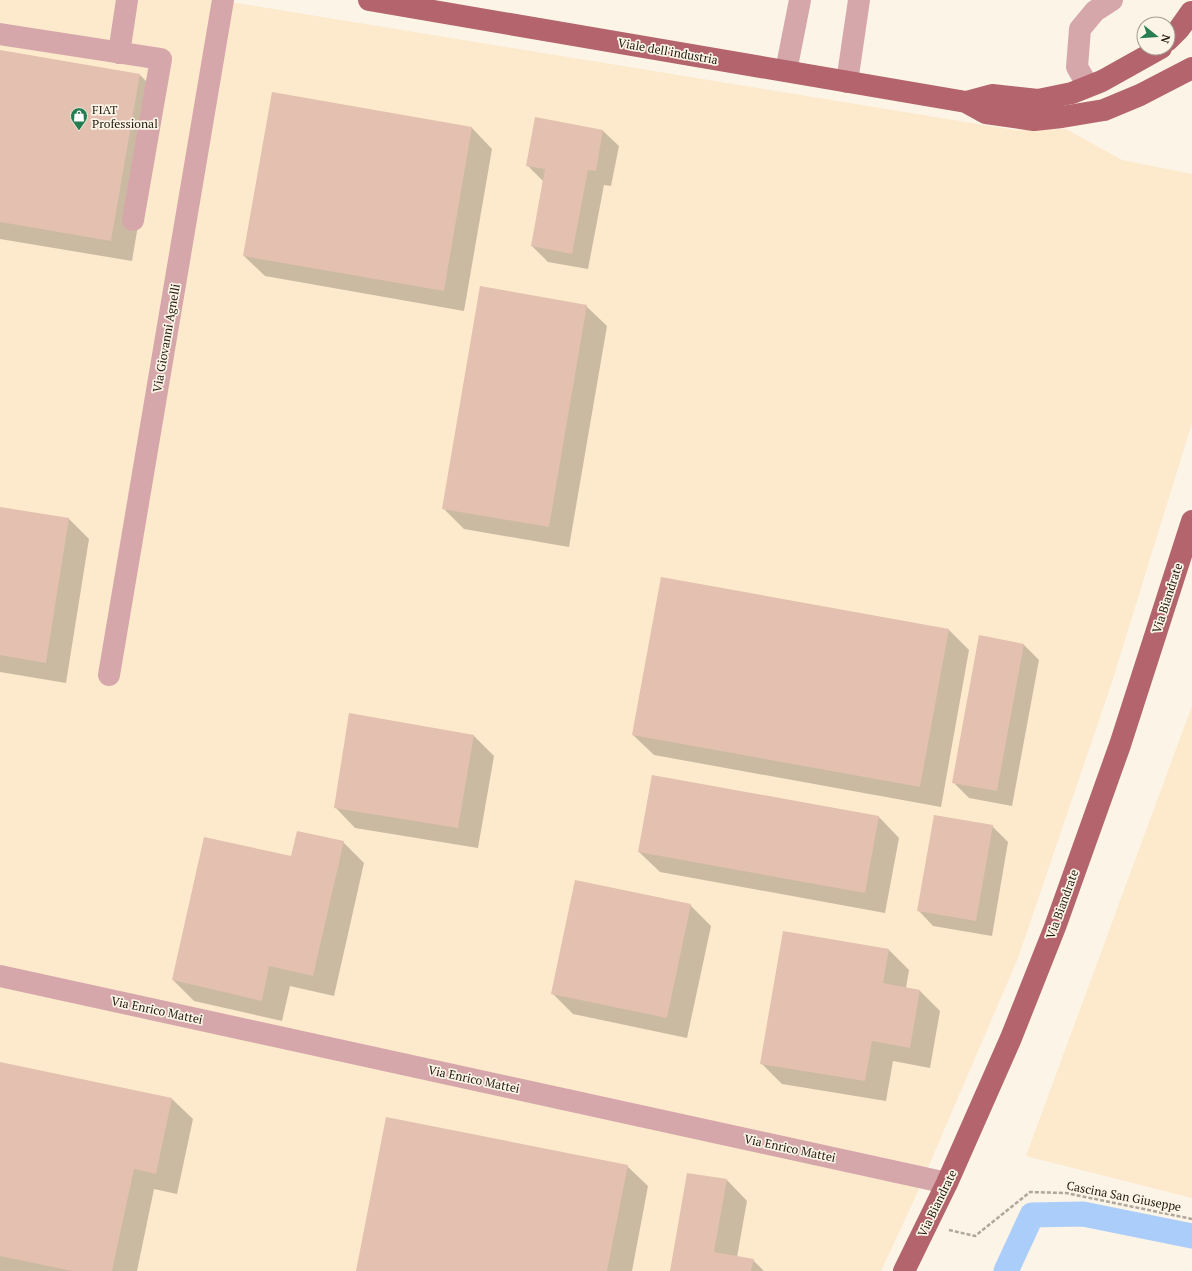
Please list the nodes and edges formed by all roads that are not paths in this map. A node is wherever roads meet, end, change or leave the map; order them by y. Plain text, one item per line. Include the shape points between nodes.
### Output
1 (127, 0) edge
2 (223, 0) edge
3 (369, 0) edge
4 (800, 0) edge
5 (859, 0) edge
6 (1112, 0) edge
7 (1191, 9) edge
8 (1176, 32) edge
9 (0, 34) edge
10 (119, 53) junction
11 (1147, 56) edge
12 (1192, 68) edge
13 (786, 71) junction
14 (847, 82) junction
15 (1088, 86) junction
16 (966, 102) junction
17 (132, 220) dead end
18 (1191, 521) edge
19 (109, 675) dead end
20 (0, 976) edge
21 (948, 1183) junction
22 (904, 1271) edge

1 - 10 street
2 - 19 street, Via Giovanni Agnelli
3 - 13 main road, Viale dell'industria
4 - 13 street
5 - 14 street
6 - 15 street via 1095,11 1080,29 1077,67
7 - 8 main road
9 - 10 street
10 - 17 street via 161,59
11 - 15 main road, Viale dell'industria
12 - 16 main road, Viale dell'industria via 1104,110 1062,118 1034,120 986,113
13 - 14 main road, Viale dell'industria
14 - 16 main road, Viale dell'industria
15 - 16 main road, Viale dell'industria via 1072,93 1038,100 992,95
18 - 21 main road, Via Biandrate via 1120,745 1054,927 1011,1038
20 - 21 street, Via Enrico Mattei
21 - 22 main road, Via Biandrate

